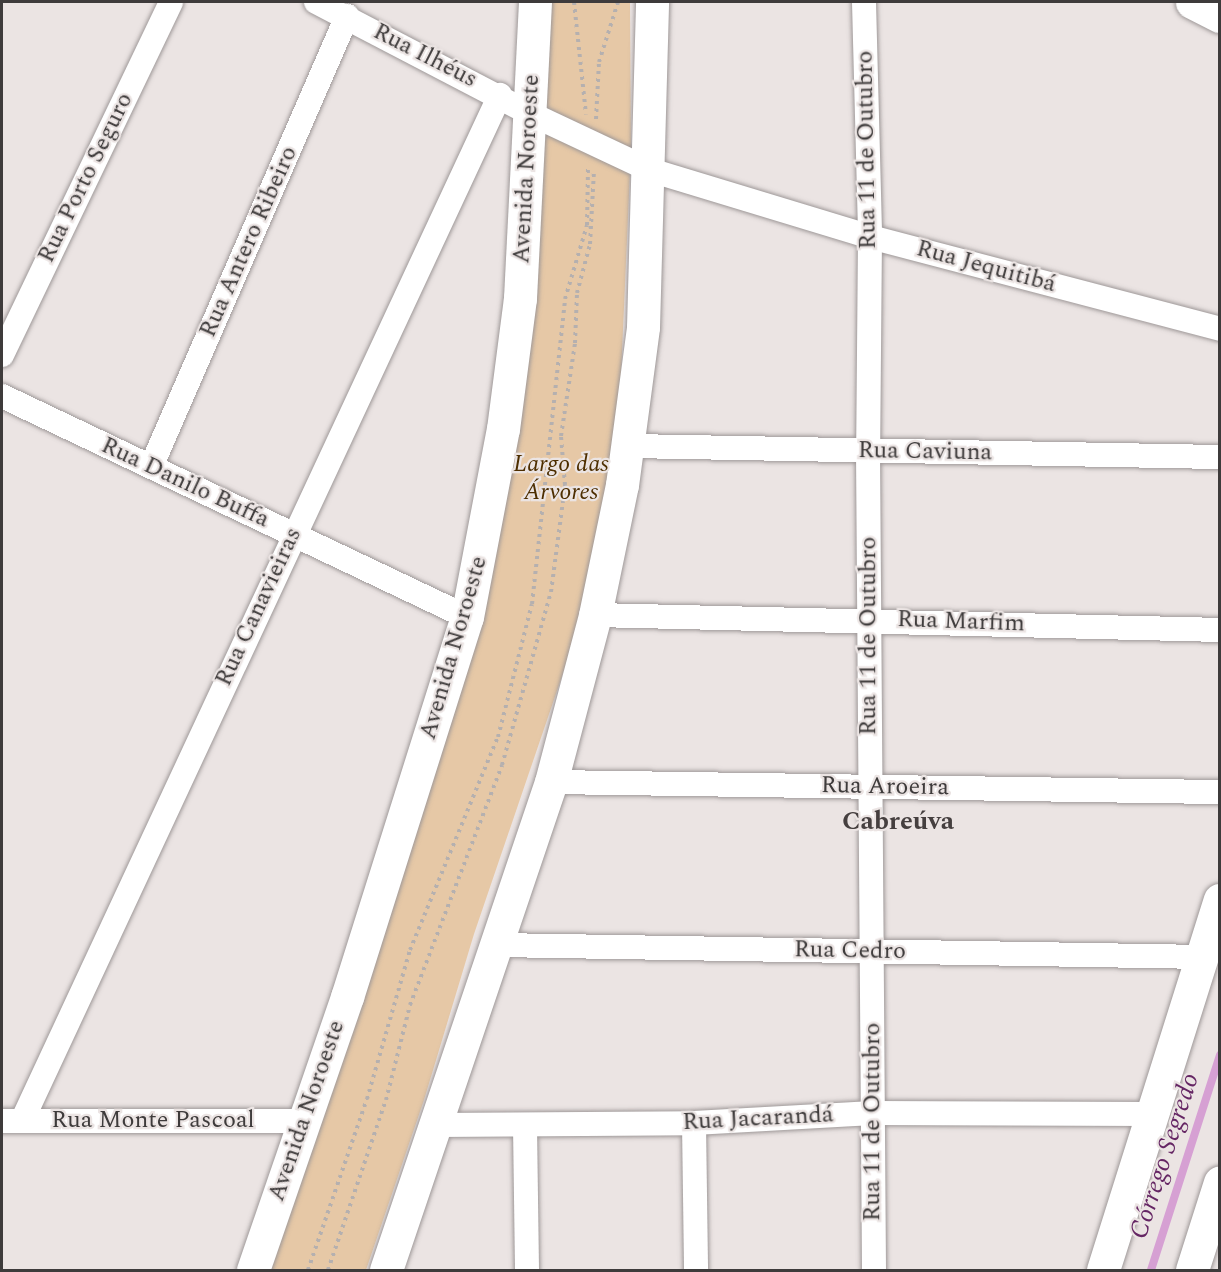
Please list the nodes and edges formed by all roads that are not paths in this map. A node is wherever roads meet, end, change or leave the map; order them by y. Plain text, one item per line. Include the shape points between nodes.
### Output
1 (171, 2) edge
2 (316, 2) edge
3 (535, 2) edge
4 (652, 2) edge
5 (864, 2) edge
6 (1192, 2) edge
7 (347, 16) junction
8 (1220, 16) edge
9 (500, 95) junction
10 (531, 114) junction
11 (650, 170) junction
12 (870, 237) junction
13 (1220, 329) edge
14 (2, 354) edge
15 (2, 396) edge
16 (630, 446) junction
17 (868, 451) junction
18 (1220, 457) edge
19 (151, 467) junction
20 (293, 534) junction
21 (595, 615) junction
22 (467, 617) junction
23 (869, 619) junction
24 (1220, 630) edge
25 (551, 782) junction
26 (870, 787) junction
27 (1220, 792) edge
28 (1220, 900) edge
29 (497, 945) junction
30 (872, 951) junction
31 (1203, 957) junction
32 (873, 1113) junction
33 (1151, 1114) junction
34 (12, 1121) edge
35 (304, 1121) junction
36 (694, 1123) junction
37 (437, 1125) junction
38 (525, 1126) junction
39 (1220, 1182) edge
40 (253, 1270) edge
41 (386, 1270) edge
42 (527, 1270) edge
43 (696, 1270) edge
44 (874, 1270) edge
45 (1103, 1270) edge
46 (1192, 1270) edge

1 - 14 street, Rua Porto Seguro
2 - 7 street, Rua Ilhéus
3 - 10 main road, Avenida Noroeste
4 - 11 main road
5 - 12 street, Rua 11 de Outubro
6 - 8 main road
7 - 9 street, Rua Ilhéus
7 - 19 street, Rua Antero Ribeiro
9 - 10 street, Rua Ilhéus
9 - 20 street, Rua Canavieiras
10 - 11 street, Rua Ilhéus
10 - 22 main road, Avenida Noroeste via 520,298 503,429
11 - 12 street, Rua Jequitibá
11 - 16 main road via 643,327
12 - 13 street, Rua Jequitibá
12 - 17 street, Rua 11 de Outubro
15 - 19 street, Rua Danilo Buffa
16 - 17 street, Rua Caviuna
16 - 21 main road
17 - 18 street, Rua Caviuna
17 - 23 street, Rua 11 de Outubro
19 - 20 street, Rua Danilo Buffa
20 - 22 street, Rua Danilo Buffa
20 - 34 street, Rua Canavieiras
21 - 23 street, Rua Marfim
21 - 25 main road
22 - 35 main road, Avenida Noroeste
23 - 24 street, Rua Marfim
23 - 26 street, Rua 11 de Outubro
25 - 26 street, Rua Aroeira
25 - 29 main road
26 - 27 street, Rua Aroeira
26 - 30 street, Rua 11 de Outubro
28 - 31 main road
29 - 30 street, Rua Cedro
29 - 37 main road
30 - 31 street, Rua Cedro
30 - 32 street, Rua 11 de Outubro
31 - 33 main road
32 - 33 street, Rua Jacarandá
32 - 36 street, Rua Jacarandá
32 - 44 street, Rua 11 de Outubro
33 - 45 main road
34 - 35 street, Rua Monte Pascoal
35 - 40 main road, Avenida Noroeste
36 - 38 street, Rua Jacarandá
36 - 43 street
37 - 38 street, Rua Jacarandá
37 - 41 main road
38 - 42 street
39 - 46 main road

